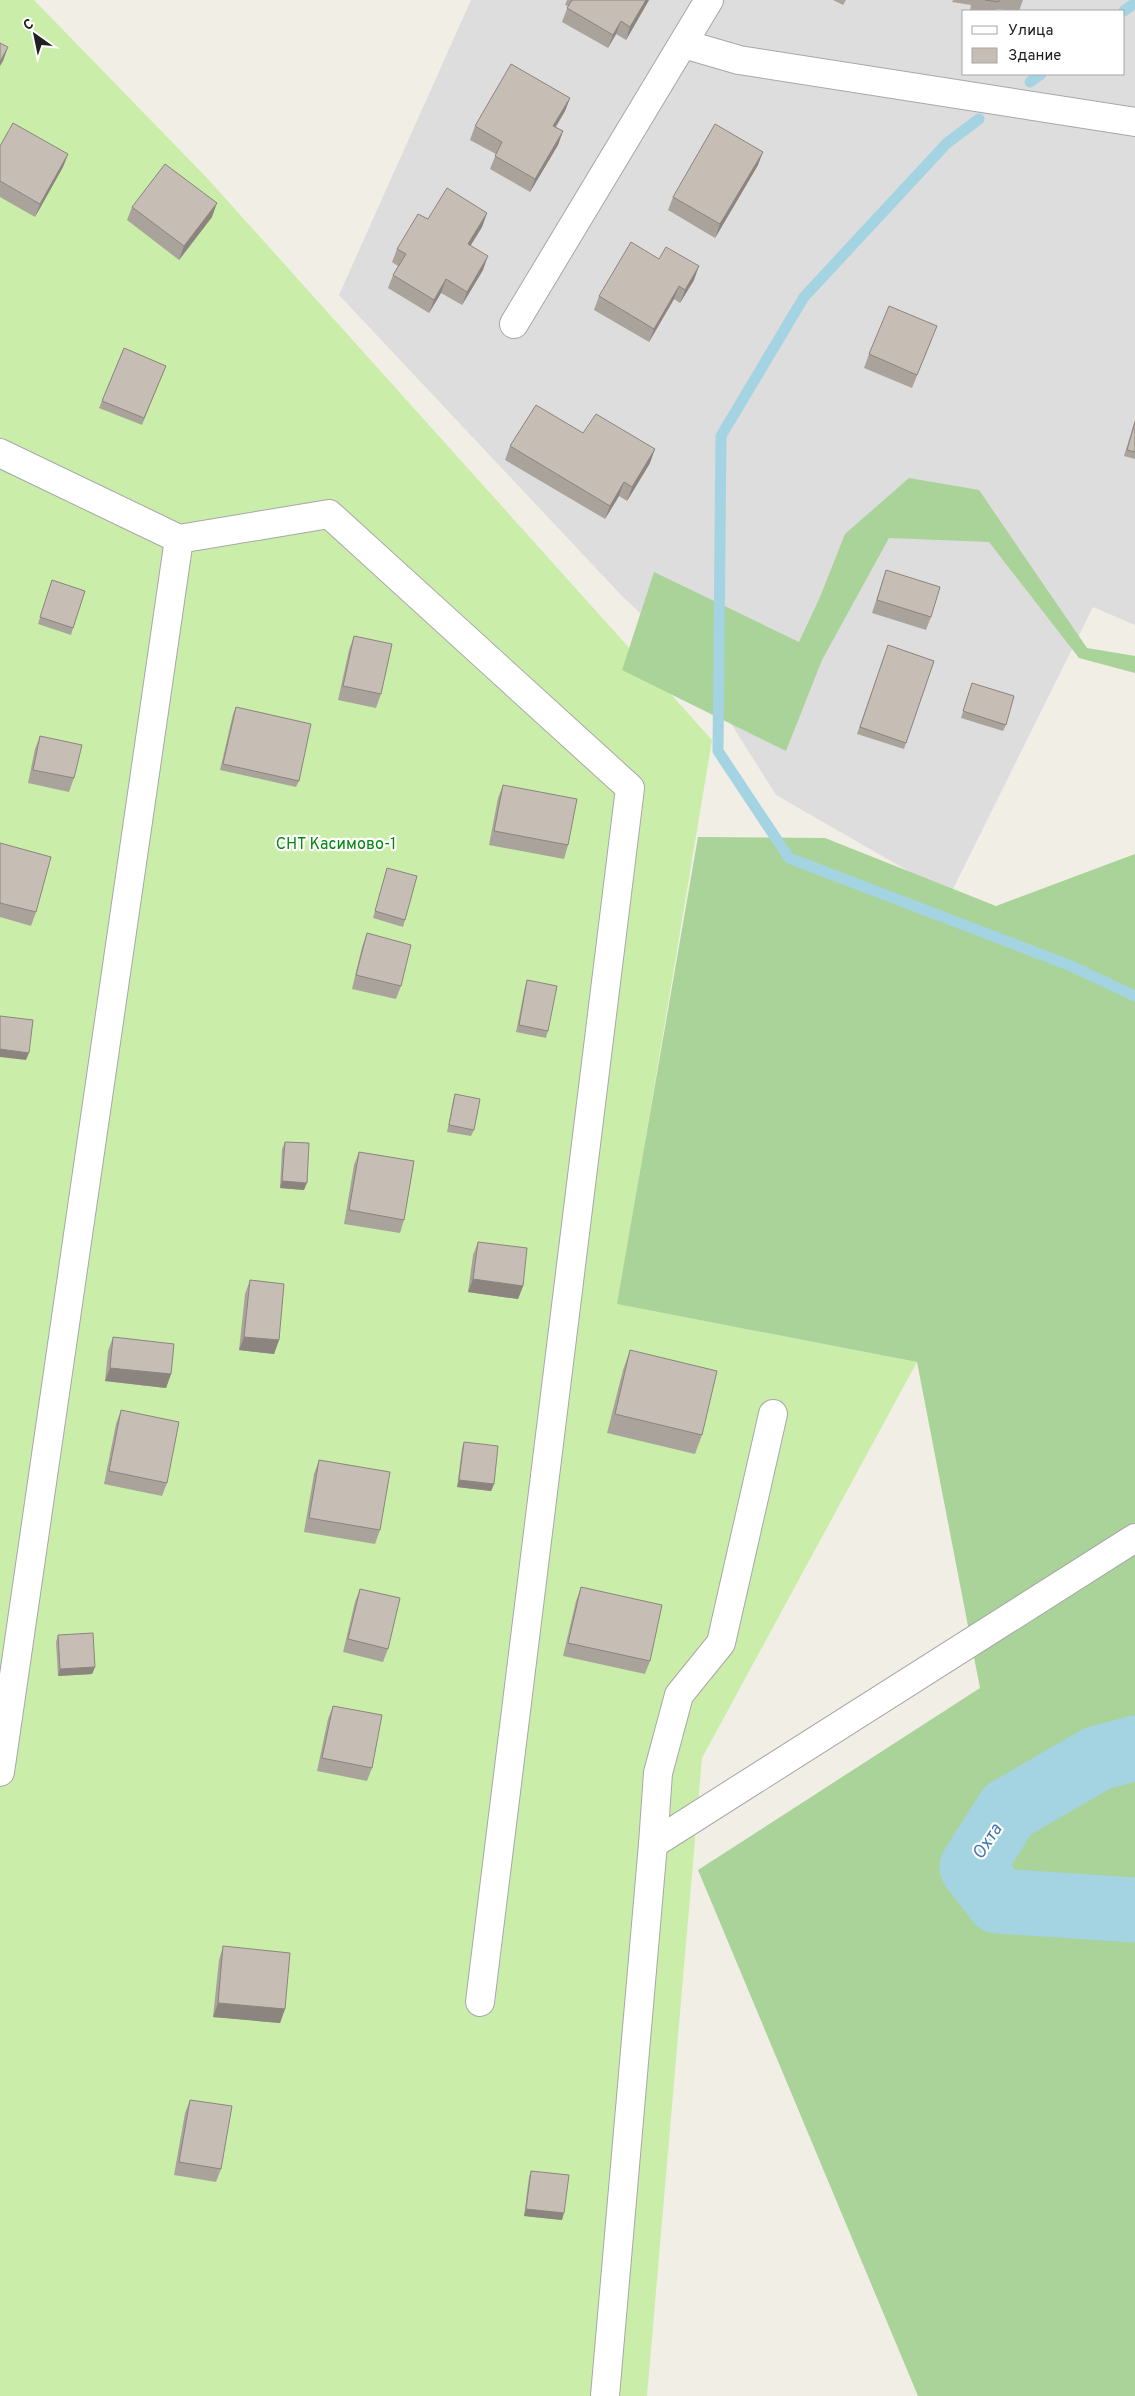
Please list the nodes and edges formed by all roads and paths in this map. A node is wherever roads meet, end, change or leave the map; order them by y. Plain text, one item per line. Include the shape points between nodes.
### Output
1 (709, 0) edge
2 (684, 44) junction
3 (1135, 122) edge
4 (514, 324) dead end
5 (0, 453) edge
6 (179, 539) junction
7 (773, 1414) dead end
8 (1135, 1538) edge
9 (0, 1772) edge
10 (653, 1844) junction
11 (480, 2002) dead end
12 (605, 2396) edge

1 - 2 street
2 - 3 street via 739,60
2 - 4 street
5 - 6 street
6 - 9 street
6 - 11 street via 329,514 630,788
7 - 10 street via 721,1643 679,1695 658,1773
8 - 10 street
10 - 12 street

